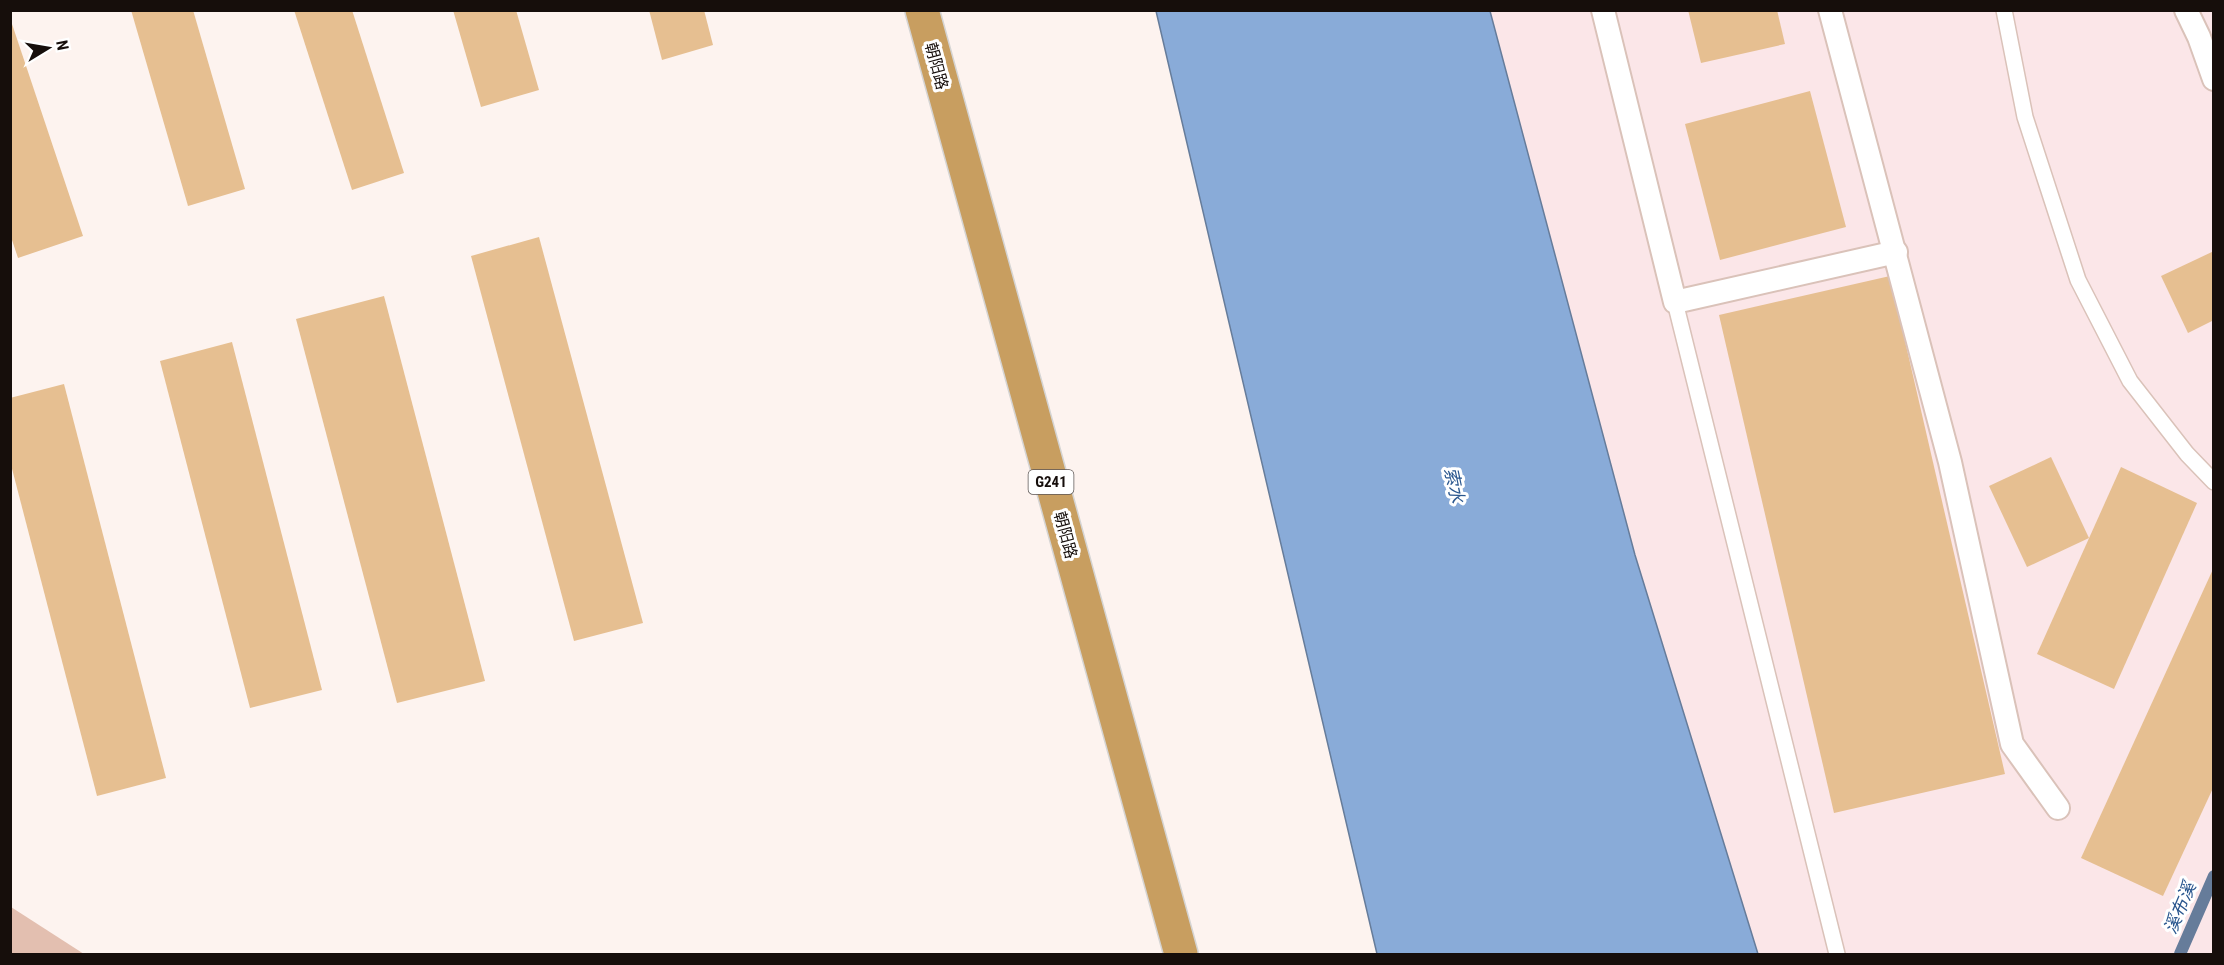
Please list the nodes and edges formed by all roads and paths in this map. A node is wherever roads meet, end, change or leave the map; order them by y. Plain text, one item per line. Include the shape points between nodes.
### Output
1 (922, 10) edge
2 (1603, 10) edge
3 (1830, 10) edge
4 (2004, 10) edge
5 (2186, 10) edge
6 (2214, 79) edge
7 (1896, 252) junction
8 (1675, 303) junction
9 (2214, 482) edge
10 (2058, 808) dead end
11 (1181, 954) edge
12 (1837, 954) edge

1 - 11 highway, 朝阳路 / G241
2 - 8 street
3 - 7 street
4 - 9 lane via 2025,117 2078,280 2130,381
5 - 6 street
7 - 8 street
7 - 10 street via 1950,462 2012,744
8 - 12 lane

